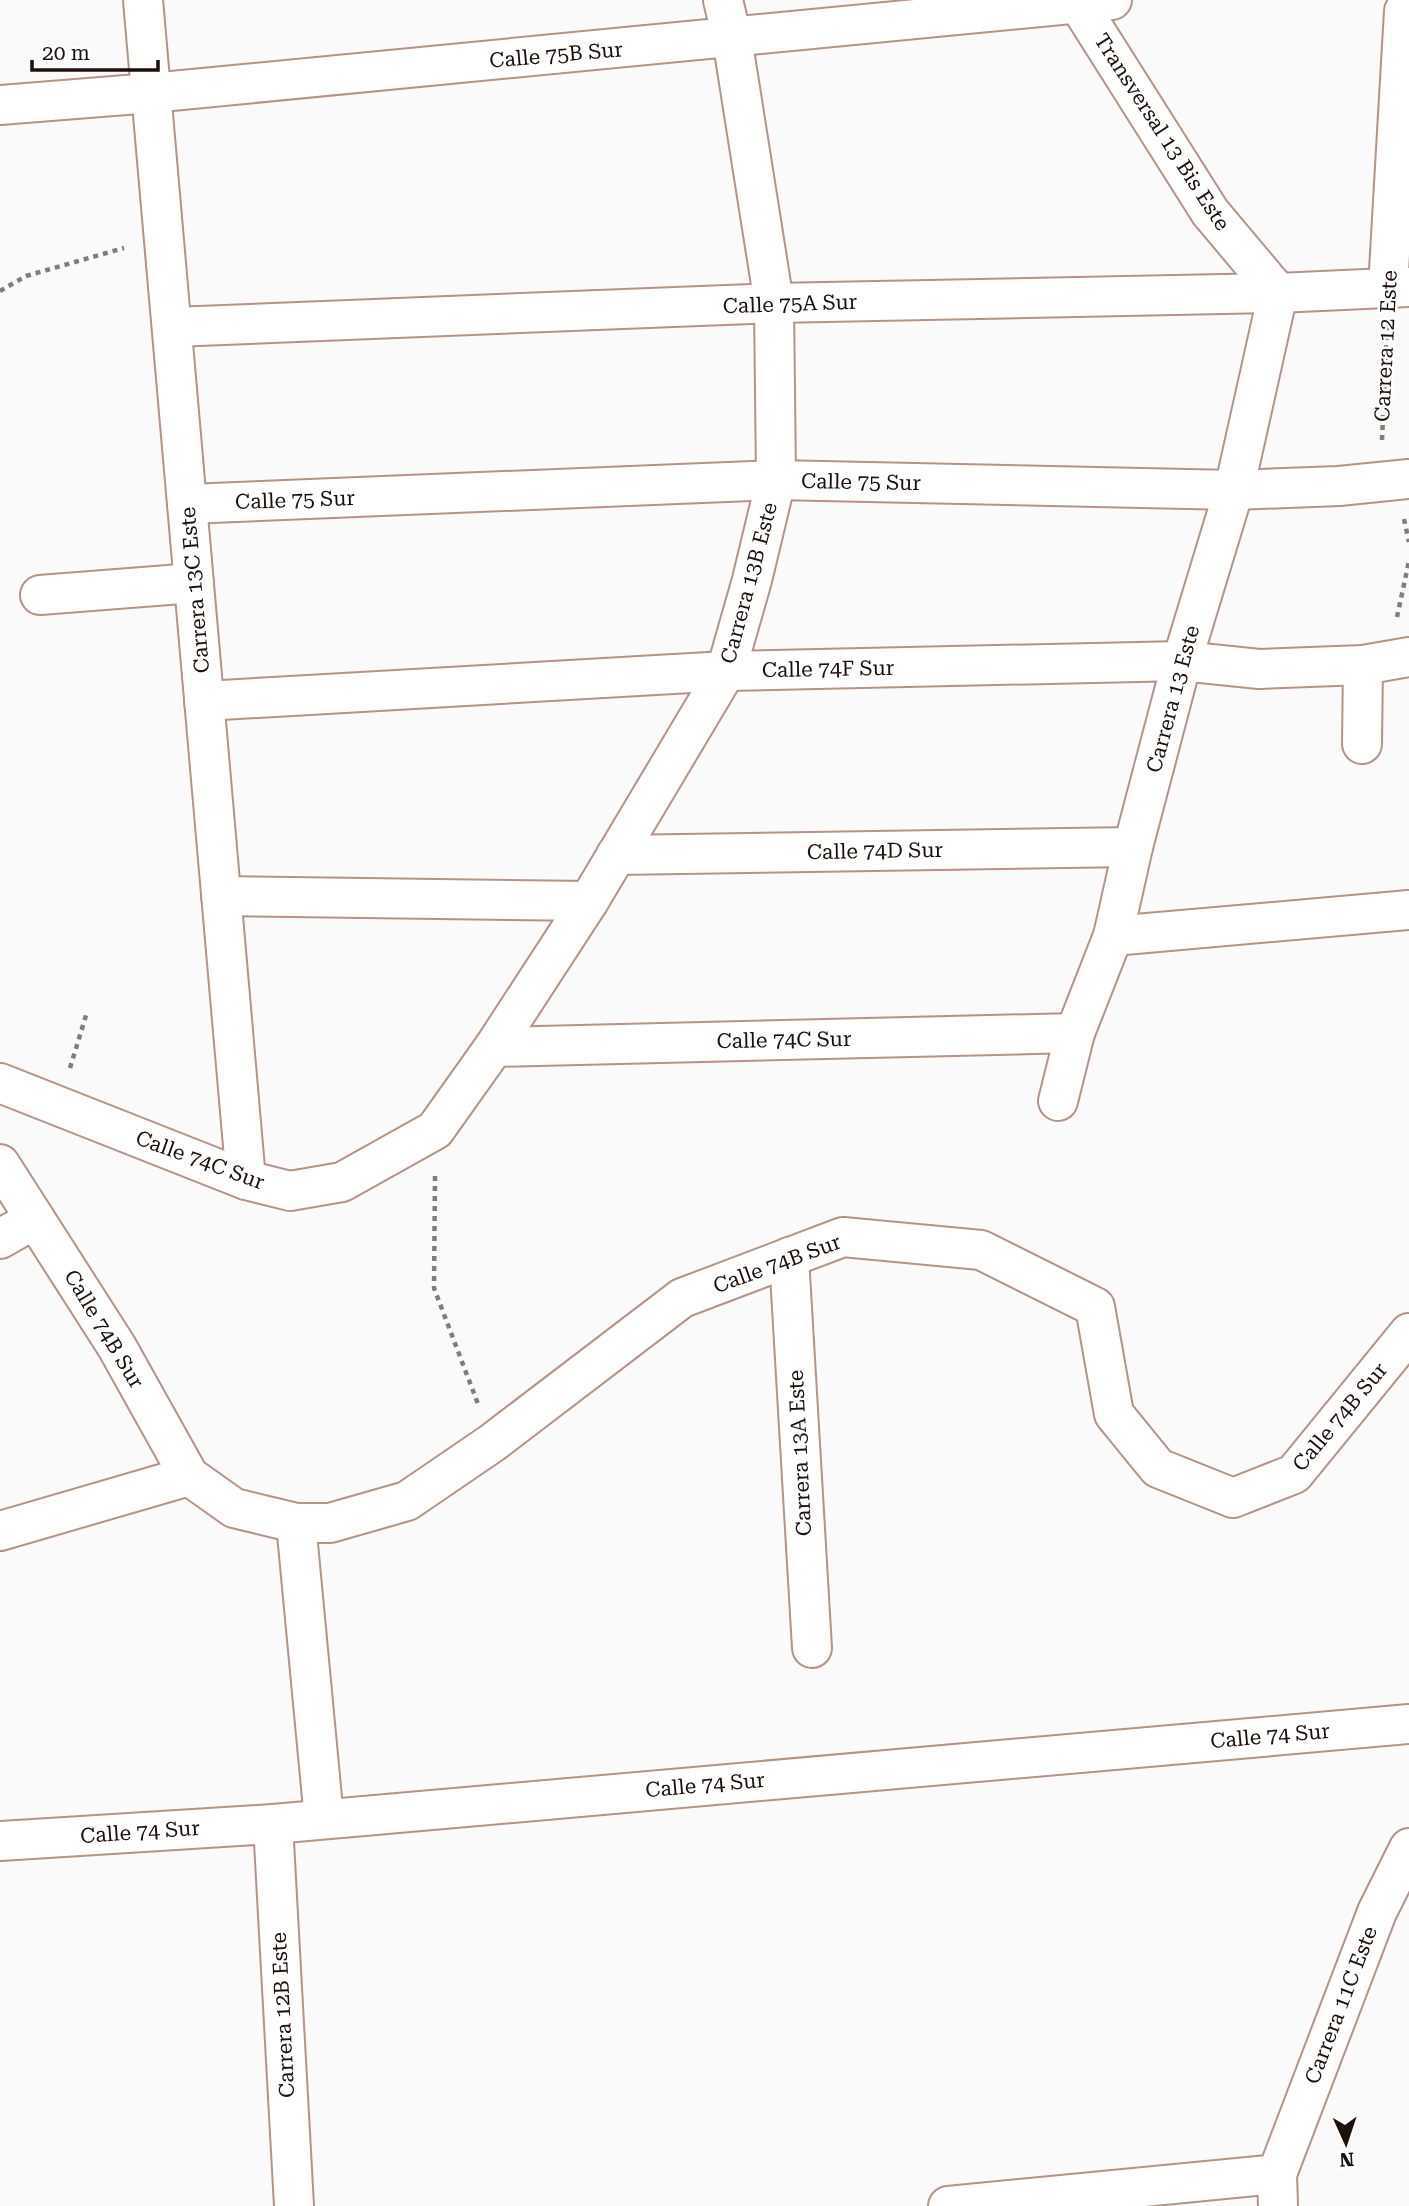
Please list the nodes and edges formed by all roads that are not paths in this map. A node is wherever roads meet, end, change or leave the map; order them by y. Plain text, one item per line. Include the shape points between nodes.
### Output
1 (143, 0) edge
2 (723, 0) edge
3 (1089, 1) edge
4 (1409, 2) edge
5 (732, 38) junction
6 (151, 93) junction
7 (0, 105) edge
8 (1399, 288) edge
9 (1278, 293) junction
10 (774, 303) junction
11 (172, 327) junction
12 (776, 480) junction
13 (1395, 480) edge
14 (1234, 490) junction
15 (187, 504) junction
16 (194, 583) junction
17 (40, 594) dead end
18 (1182, 661) junction
19 (1387, 661) edge
20 (726, 671) junction
21 (204, 701) junction
22 (1362, 744) dead end
23 (1133, 847) junction
24 (616, 855) junction
25 (221, 896) junction
26 (589, 901) junction
27 (1409, 910) edge
28 (1113, 936) junction
29 (1075, 1033) junction
30 (494, 1047) junction
31 (0, 1083) edge
32 (1058, 1101) dead end
33 (435, 1129) joint
34 (0, 1164) edge
35 (246, 1180) junction
36 (36, 1219) junction
37 (0, 1239) edge
38 (789, 1257) junction
39 (1409, 1333) edge
40 (189, 1476) junction
41 (296, 1522) junction
42 (0, 1531) edge
43 (812, 1648) dead end
44 (1409, 1724) edge
45 (324, 1819) junction
46 (272, 1824) junction
47 (0, 1840) edge
48 (1409, 1848) edge
49 (1277, 2190) edge
50 (294, 2206) edge
51 (948, 2206) edge

1 - 6 street, Carrera 13C Este
2 - 5 street, Carrera 13B Este
3 - 5 street, Calle 75B Sur
3 - 9 street, Transversal 13 Bis Este via 1210,212
4 - 8 street, Carrera 12 Este via 1404,11
5 - 6 street, Calle 75B Sur
5 - 10 street, Carrera 13B Este
6 - 7 street, Calle 75B Sur
6 - 11 street, Carrera 13C Este
8 - 9 street, Calle 75A Sur
9 - 10 street, Calle 75A Sur
9 - 14 street, Carrera 13 Este
10 - 11 street, Calle 75A Sur
10 - 12 street, Carrera 13B Este
11 - 15 street, Carrera 13C Este
12 - 14 street, Calle 75 Sur
12 - 15 street, Calle 75 Sur
12 - 20 street, Carrera 13B Este
13 - 14 street, Calle 75 Sur
14 - 18 street, Carrera 13 Este
15 - 16 street, Carrera 13C Este
16 - 17 street
16 - 21 street, Carrera 13C Este
18 - 19 street, Calle 74F Sur via 1259,669
18 - 20 street, Calle 74F Sur
18 - 23 street, Carrera 13 Este
19 - 22 street
20 - 21 street, Calle 74F Sur
20 - 24 street, Carrera 13B Este
21 - 25 street, Carrera 13C Este
23 - 24 street, Calle 74D Sur
23 - 28 street, Carrera 13 Este
24 - 26 street, Carrera 13B Este
25 - 26 street
25 - 35 street, Carrera 13C Este
26 - 30 street, Carrera 13B Este
27 - 28 street
28 - 29 street, Carrera 13 Este
29 - 30 street, Calle 74C Sur
29 - 32 street, Carrera 13 Este
30 - 33 street, Carrera 13B Este
31 - 35 street, Calle 74C Sur
33 - 35 street, Calle 74C Sur via 342,1182 289,1191
34 - 36 street, Calle 74B Sur
36 - 37 street
36 - 40 street, Calle 74B Sur via 117,1347
38 - 39 street, Calle 74B Sur via 843,1237 981,1250 1095,1307 1114,1414 1158,1468 1233,1498 1294,1474
38 - 41 street, Calle 74B Sur via 682,1298 492,1443 407,1501 330,1523
38 - 43 street, Carrera 13A Este
40 - 41 street, Calle 74B Sur via 234,1508
40 - 42 street
41 - 45 street
44 - 45 street, Calle 74 Sur
45 - 46 street, Calle 74 Sur
46 - 47 street, Calle 74 Sur
46 - 50 street, Carrera 12B Este
48 - 49 street, Carrera 11C Este via 1377,1912
49 - 51 street

